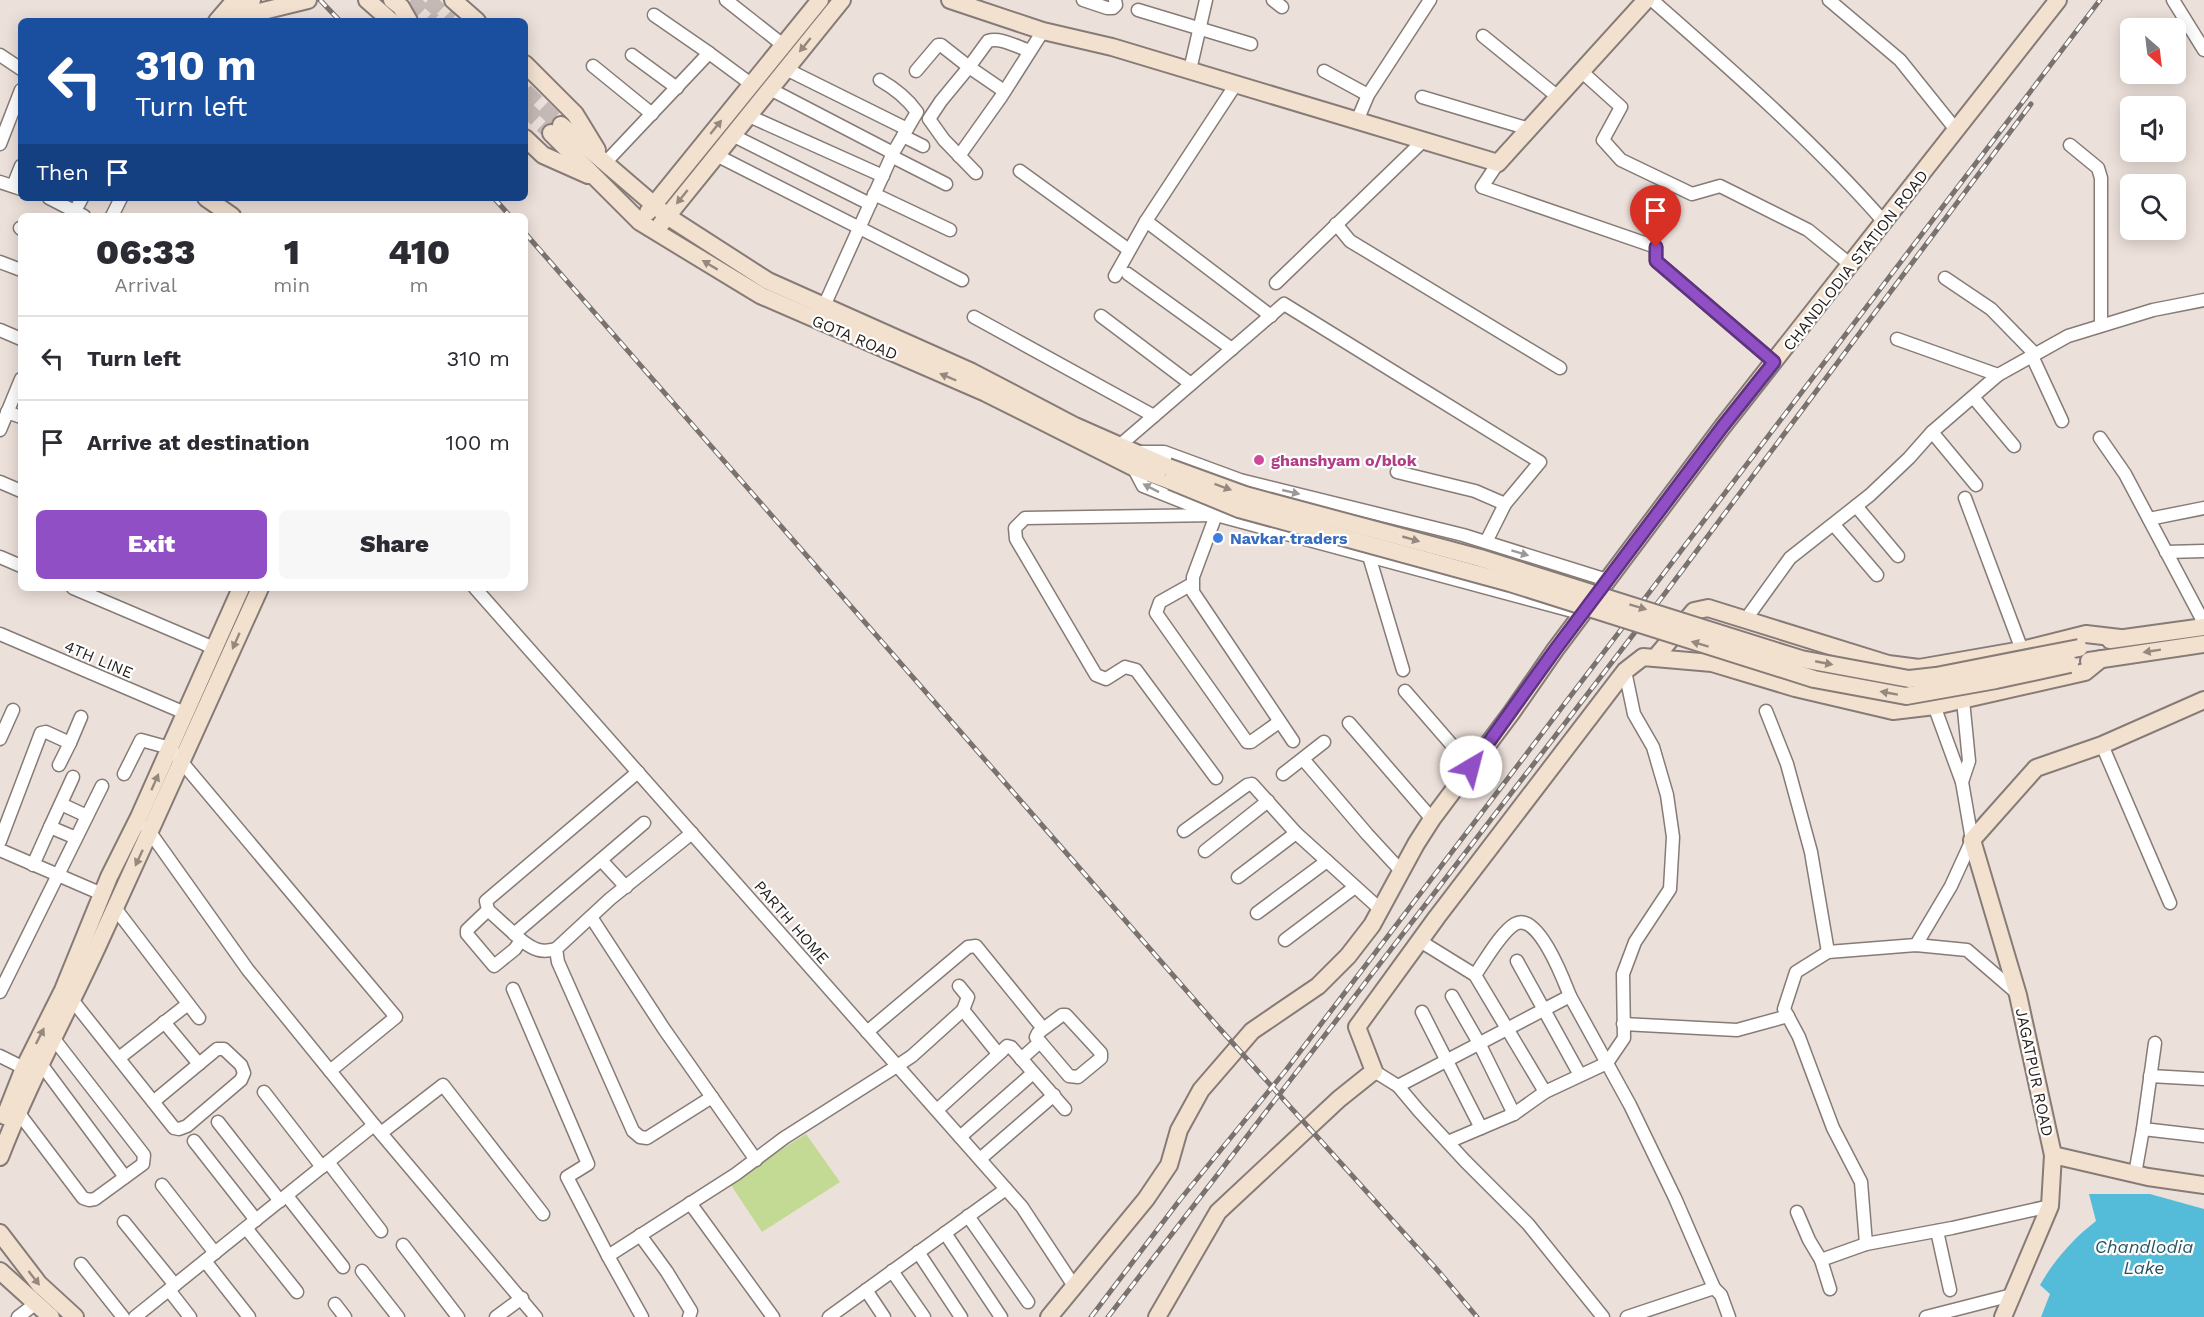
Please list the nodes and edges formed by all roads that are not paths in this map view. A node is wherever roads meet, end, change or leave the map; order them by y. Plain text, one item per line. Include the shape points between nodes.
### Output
1 (252, 0) edge
2 (308, 0) edge
3 (367, 0) edge
4 (392, 0) edge
5 (454, 0) edge
6 (726, 0) edge
7 (820, 0) edge
8 (842, 0) edge
9 (950, 0) edge
10 (1083, 0) edge
11 (1115, 0) edge
12 (1206, 0) edge
13 (1430, 0) edge
14 (1646, 0) edge
15 (1652, 0) edge
16 (1829, 0) edge
17 (2058, 0) edge
18 (2174, 0) edge
19 (1138, 10) dead end
20 (232, 11) edge
21 (654, 15) dead end
22 (388, 18) edge
23 (407, 18) edge
24 (474, 18) edge
25 (1199, 28) junction
26 (1042, 31) junction
27 (1484, 36) dead end
28 (1251, 44) dead end
29 (783, 45) junction
30 (2204, 50) edge
31 (1030, 51) junction
32 (709, 53) junction
33 (0, 55) edge
34 (632, 55) dead end
35 (593, 66) dead end
36 (18, 67) edge
37 (528, 67) edge
38 (969, 67) junction
39 (786, 69) junction
40 (1190, 70) junction
41 (916, 71) dead end
42 (1324, 71) dead end
43 (1581, 71) junction
44 (880, 80) dead end
45 (751, 84) junction
46 (1236, 84) junction
47 (677, 88) junction
48 (770, 89) junction
49 (1004, 91) junction
50 (1368, 95) junction
51 (18, 98) edge
52 (1422, 98) dead end
53 (1558, 98) junction
54 (652, 114) junction
55 (749, 116) junction
56 (1358, 121) junction
57 (1529, 129) junction
58 (1957, 131) junction
59 (905, 133) junction
60 (732, 135) junction
61 (528, 141) edge
62 (1423, 141) junction
63 (0, 144) edge
64 (2070, 145) dead end
65 (923, 146) dead end
66 (892, 154) junction
67 (716, 156) junction
68 (959, 156) junction
69 (605, 163) junction
70 (1498, 164) junction
71 (1020, 171) dead end
72 (976, 173) dead end
73 (883, 177) junction
74 (595, 178) junction
75 (0, 182) edge
76 (946, 184) dead end
77 (17, 187) edge
78 (872, 199) junction
79 (57, 201) edge
80 (210, 201) edge
81 (222, 201) edge
82 (654, 205) junction
83 (79, 213) edge
84 (228, 213) edge
85 (239, 213) edge
86 (667, 216) junction
87 (1146, 221) junction
88 (640, 222) junction
89 (1884, 223) junction
90 (1336, 224) junction
91 (859, 228) junction
92 (950, 230) dead end
93 (655, 232) junction
94 (1130, 250) junction
95 (0, 262) edge
96 (1851, 265) junction
97 (18, 269) edge
98 (1128, 274) dead end
99 (1115, 276) dead end
100 (1945, 279) dead end
101 (962, 280) dead end
102 (1276, 283) dead end
103 (2204, 300) edge
104 (824, 306) junction
105 (1101, 316) dead end
106 (1271, 316) junction
107 (974, 317) dead end
108 (2102, 325) junction
109 (0, 332) edge
110 (18, 338) edge
111 (1897, 339) dead end
112 (1232, 349) junction
113 (2034, 355) junction
114 (1774, 362) junction
115 (1560, 368) dead end
116 (1998, 375) junction
117 (1191, 384) junction
118 (18, 387) edge
119 (1973, 397) junction
120 (8, 412) junction
121 (18, 416) edge
122 (1154, 416) junction
123 (2062, 421) dead end
124 (0, 430) edge
125 (1932, 432) junction
126 (2100, 438) dead end
127 (2013, 446) dead end
128 (1129, 455) junction
129 (1397, 472) dead end
130 (1170, 474) junction
131 (0, 482) edge
132 (1976, 485) dead end
133 (18, 490) edge
134 (1965, 498) dead end
135 (1505, 504) junction
136 (1857, 506) junction
137 (2204, 508) edge
138 (1383, 514) junction
139 (1216, 515) junction
140 (2149, 519) junction
141 (1834, 525) junction
142 (1486, 542) junction
143 (2204, 551) edge
144 (2166, 552) junction
145 (1369, 556) junction
146 (1898, 556) dead end
147 (0, 557) edge
148 (18, 565) edge
149 (1877, 575) dead end
150 (1607, 580) junction
151 (1191, 584) junction
152 (80, 591) edge
153 (240, 591) edge
154 (259, 591) edge
155 (478, 591) edge
156 (1582, 614) junction
157 (1746, 619) junction
158 (2204, 625) edge
159 (0, 634) edge
160 (2120, 638) junction
161 (2204, 644) edge
162 (214, 648) junction
163 (2022, 650) junction
164 (1655, 658) junction
165 (2101, 659) junction
166 (1919, 669) junction
167 (1403, 670) dead end
168 (1625, 671) junction
169 (1405, 691) dead end
170 (1963, 700) junction
171 (2204, 700) edge
172 (1935, 706) junction
173 (13, 710) dead end
174 (1766, 711) dead end
175 (185, 713) junction
176 (81, 717) dead end
177 (1279, 722) junction
178 (1349, 723) dead end
179 (0, 739) edge
180 (1293, 741) dead end
181 (1324, 742) dead end
182 (70, 743) junction
183 (2102, 745) junction
184 (170, 748) junction
185 (1303, 759) junction
186 (182, 762) junction
187 (59, 765) dead end
188 (1471, 767) junction
189 (638, 771) junction
190 (124, 774) dead end
191 (1283, 774) dead end
192 (73, 777) dead end
193 (1216, 778) dead end
194 (1962, 782) junction
195 (102, 786) dead end
196 (1268, 801) junction
197 (62, 804) junction
198 (87, 816) junction
199 (140, 817) junction
200 (1432, 819) junction
201 (644, 823) dead end
202 (50, 827) junction
203 (1184, 831) dead end
204 (150, 832) junction
205 (1296, 833) junction
206 (692, 834) junction
207 (76, 838) junction
208 (1972, 840) junction
209 (0, 841) edge
210 (0, 850) edge
211 (1205, 851) dead end
212 (601, 860) junction
213 (1327, 861) junction
214 (33, 865) junction
215 (1402, 872) junction
216 (58, 875) junction
217 (1238, 877) dead end
218 (626, 887) junction
219 (1355, 887) junction
220 (102, 894) junction
221 (2170, 903) dead end
222 (115, 908) junction
223 (1381, 909) junction
224 (488, 910) junction
225 (1257, 913) dead end
226 (591, 917) junction
227 (518, 937) junction
228 (1285, 940) dead end
229 (1420, 941) junction
230 (1916, 945) junction
231 (556, 949) junction
232 (1828, 952) junction
233 (1517, 961) dead end
234 (1475, 975) junction
235 (959, 986) dead end
236 (513, 989) dead end
237 (0, 992) edge
238 (2018, 994) junction
239 (68, 995) junction
240 (1452, 996) dead end
241 (1570, 996) junction
242 (188, 1004) junction
243 (1545, 1009) junction
244 (963, 1010) junction
245 (1422, 1012) dead end
246 (1788, 1016) junction
247 (199, 1018) dead end
248 (164, 1022) junction
249 (1623, 1024) junction
250 (1041, 1026) dead end
251 (1507, 1028) junction
252 (867, 1032) junction
253 (54, 1039) junction
254 (1040, 1042) junction
255 (1479, 1043) junction
256 (2155, 1043) dead end
257 (1000, 1052) junction
258 (0, 1056) edge
259 (119, 1058) junction
260 (1021, 1059) junction
261 (1445, 1061) junction
262 (1607, 1063) junction
263 (41, 1064) junction
264 (199, 1064) junction
265 (897, 1066) junction
266 (24, 1068) junction
267 (330, 1071) junction
268 (1374, 1071) junction
269 (1034, 1073) junction
270 (1580, 1075) junction
271 (2150, 1077) junction
272 (2204, 1078) edge
273 (1398, 1086) junction
274 (264, 1092) dead end
275 (1545, 1092) junction
276 (1054, 1095) junction
277 (711, 1097) junction
278 (153, 1102) junction
279 (1065, 1109) dead end
280 (937, 1110) junction
281 (18, 1112) junction
282 (1514, 1114) junction
283 (218, 1122) dead end
284 (0, 1128) edge
285 (1481, 1128) junction
286 (378, 1129) junction
287 (2143, 1129) junction
288 (2204, 1136) edge
289 (960, 1137) junction
290 (194, 1141) dead end
291 (1448, 1142) junction
292 (2053, 1155) junction
293 (0, 1157) edge
294 (980, 1159) junction
295 (756, 1160) junction
296 (325, 1165) junction
297 (2135, 1174) junction
298 (125, 1177) junction
299 (162, 1185) dead end
300 (2204, 1185) edge
301 (1006, 1189) junction
302 (283, 1198) junction
303 (690, 1203) junction
304 (2050, 1206) junction
305 (1797, 1212) dead end
306 (543, 1214) dead end
307 (968, 1216) junction
308 (124, 1222) dead end
309 (251, 1224) junction
310 (381, 1231) dead end
311 (1937, 1231) junction
312 (0, 1233) edge
313 (945, 1233) junction
314 (640, 1235) junction
315 (1866, 1244) junction
316 (403, 1245) dead end
317 (918, 1252) junction
318 (215, 1253) junction
319 (608, 1256) junction
320 (1821, 1260) junction
321 (205, 1261) junction
322 (81, 1264) dead end
323 (343, 1266) dead end
324 (362, 1270) dead end
325 (0, 1271) edge
326 (892, 1271) junction
327 (1074, 1286) junction
328 (172, 1287) junction
329 (1714, 1288) junction
330 (1830, 1289) dead end
331 (866, 1290) junction
332 (1950, 1290) dead end
333 (297, 1292) dead end
334 (2012, 1295) junction
335 (522, 1298) junction
336 (1028, 1302) dead end
337 (35, 1304) junction
338 (335, 1304) dead end
339 (141, 1315) edge
340 (18, 1317) edge
341 (51, 1317) edge
342 (75, 1317) edge
343 (123, 1317) edge
344 (190, 1317) edge
345 (249, 1317) edge
346 (345, 1317) edge
347 (398, 1317) edge
348 (458, 1317) edge
349 (496, 1317) edge
350 (536, 1317) edge
351 (642, 1317) edge
352 (689, 1317) edge
353 (773, 1317) edge
354 (829, 1317) edge
355 (884, 1317) edge
356 (924, 1317) edge
357 (961, 1317) edge
358 (1000, 1317) edge
359 (1049, 1317) edge
360 (1157, 1317) edge
361 (1603, 1317) edge
362 (1627, 1317) edge
363 (1729, 1317) edge
364 (1926, 1317) edge
365 (2002, 1317) edge

1 - 20 street
2 - 20 street
3 - 22 street
4 - 23 street
5 - 24 street
6 - 29 street
7 - 29 street
8 -> 39 street
9 - 26 street
10 - 11 street via 1107,8 1113,8
12 - 25 street
13 - 50 street
14 - 43 street
15 - 89 street via 1747,83
16 - 58 street via 1900,60
17 - 58 street, CHANDLODIA STATION ROAD
18 - 30 street
19 - 25 street
21 - 32 street
25 - 28 street
25 - 40 street
26 - 31 street
26 - 40 street via 1112,46
27 - 53 street
29 - 45 street
31 - 38 street via 992,39
31 - 49 street
32 - 45 street
32 - 47 street
33 - 36 street
34 - 47 street
35 - 54 street
37 - 69 street via 575,114
38 - 41 street via 938,45
38 - 49 street
38 - 68 street via 929,119
39 - 48 street
39 - 59 street
40 - 46 street
42 - 50 street
43 - 53 street
43 - 96 street via 1621,107 1603,140 1621,160 1692,194 1720,186 1808,230
44 - 59 street via 917,112
82 -> 45 street
46 - 56 street
46 - 87 street
47 - 54 street
48 - 55 street
48 - 66 street
49 - 68 street
50 - 56 street
51 - 63 street
52 - 57 street
53 - 57 street
54 - 69 street
55 - 60 street
55 - 73 street
56 - 62 street
57 - 70 street
58 - 89 street, CHANDLODIA STATION ROAD
59 - 65 street
59 - 66 street
60 - 67 street
60 - 78 street
61 - 74 street via 543,155
62 - 70 street
62 - 90 street
64 - 108 street via 2098,168 2101,178
66 - 73 street
66 - 76 street
67 -> 86 street
67 - 91 street
68 - 72 street
69 - 74 street, GOTA ROAD via 556,129
69 - 82 street, GOTA ROAD
70 - 114 street via 1482,187 1656,247 1656,261
71 - 94 street
73 - 78 street
74 - 88 street, GOTA ROAD
75 - 77 street
78 - 91 street
78 - 92 street
79 - 83 street
80 - 84 street
81 - 85 street
82 - 86 street, GOTA ROAD
82 - 88 street
86 - 93 street
86 - 104 street, GOTA ROAD via 768,281
87 - 94 street
87 - 106 street
88 - 93 street, GOTA ROAD
89 - 96 street, CHANDLODIA STATION ROAD
90 - 102 street
90 - 115 street via 1350,241
91 - 101 street
91 - 104 street
128 -> 93 street, GOTA ROAD via 760,295
94 - 99 street
95 - 97 street
96 - 114 street, CHANDLODIA STATION ROAD
98 - 112 street
100 - 113 street via 1991,309
103 - 108 street
104 - 128 street, GOTA ROAD via 972,372
105 - 117 street
106 - 112 street
106 - 135 street via 1284,304 1540,462
107 - 122 street
108 - 113 street via 2068,336
109 - 110 street
111 - 116 street
112 - 117 street
113 - 116 street
113 - 123 street
114 - 150 street, CHANDLODIA STATION ROAD
116 - 119 street
117 - 122 street
118 - 120 street
119 - 125 street
119 - 127 street
120 - 121 street
120 - 124 street
122 - 128 street
125 - 132 street
125 - 136 street
126 - 140 street
128 - 130 street
128 -> 138 street via 1164,452 1240,480
139 -> 128 street via 1143,486
129 - 135 street via 1475,491
130 -> 160 street, bridge via 1480,558 1802,659 1909,680
165 -> 130 street, bridge via 1906,696 1814,679 1510,583 1239,509
131 - 133 street
134 - 163 street
135 - 142 street
136 - 141 street
136 - 146 street
137 - 140 street
138 - 142 street
138 - 145 street
139 - 145 street
139 - 151 street
139 - 193 street via 1026,518 1014,533 1096,675 1106,679 1125,667 1136,670
140 - 144 street
141 - 149 street
141 - 157 street via 1790,558
142 -> 150 street
143 - 144 street
144 - 158 street
145 - 156 street
145 - 167 street
147 - 148 street
150 - 156 street, CHANDLODIA STATION ROAD
151 - 177 street
151 - 177 street via 1160,602 1156,613 1246,742
152 - 162 street
153 - 162 street
154 -> 186 street
155 - 189 street, PARTH HOME
156 - 188 street, CHANDLODIA STATION ROAD
157 - 164 street via 1708,608 1694,611
157 - 166 street via 1888,664
158 - 160 street
159 - 175 street, 4TH LINE
160 - 163 street via 2086,634
161 -> 165 street
162 - 175 street
163 - 166 street
164 - 168 street via 1643,657
164 - 172 street via 1712,663 1893,711
165 - 170 street via 2085,672
166 - 172 street
168 - 229 street
168 - 249 street via 1634,714 1653,747 1667,795 1672,837 1670,888 1635,942 1623,974
169 - 188 street
170 - 172 street
170 - 194 street via 1969,761
171 - 183 street
172 - 194 street
173 - 179 street
174 - 232 street via 1787,764 1811,852
175 - 184 street
176 - 182 street
177 - 180 street
178 - 200 street
181 - 185 street
182 - 187 street
182 - 209 street via 41,733
183 - 208 street via 2036,768
183 - 221 street
184 - 186 street
184 - 190 street via 141,740
199 -> 184 street
185 - 191 street
185 - 215 street
186 - 204 street
186 - 267 street via 396,1017
188 - 200 street, CHANDLODIA STATION ROAD
189 - 206 street, PARTH HOME
189 - 224 street via 486,901
192 - 197 street
194 - 208 street
195 - 198 street
196 - 203 street via 1255,786 1247,785
196 - 205 street
196 - 211 street
197 - 198 street
197 - 202 street
198 - 207 street
199 - 204 street
199 - 220 street
200 - 215 street, CHANDLODIA STATION ROAD
201 - 212 street
202 - 207 street
202 - 214 street
204 -> 222 street
204 - 267 street via 248,970
205 - 213 street
205 - 217 street
206 - 218 street
206 - 252 street, PARTH HOME
207 - 216 street
208 - 230 street via 1951,886
208 - 238 street, JAGATPUR ROAD
210 - 214 street
212 - 218 street
212 - 227 street
213 - 219 street
213 - 225 street
214 - 216 street
215 - 223 street, CHANDLODIA STATION ROAD
216 - 220 street
216 - 237 street
218 - 226 street
219 - 223 street
219 - 228 street
220 - 239 street
222 - 239 street
222 - 242 street
223 - 327 street, CHANDLODIA STATION ROAD via 1348,956 1318,986 1252,1031 1201,1090 1179,1130 1169,1166
224 - 227 street
224 - 227 street via 467,934 491,964 497,965 514,949
226 - 231 street
226 - 277 street
227 - 231 street via 534,950
229 - 234 street
229 - 268 street via 1357,1028
230 - 232 street
230 - 238 street via 1967,951
231 - 277 street via 558,962 633,1131 647,1138
232 - 246 street via 1796,972 1784,1009
233 - 243 street
234 - 241 street via 1508,929 1522,921 1553,954
234 - 251 street
235 - 244 street via 968,997
236 - 319 street via 588,1164 567,1177
238 - 292 street, JAGATPUR ROAD
239 - 253 street
239 - 259 street
266 -> 239 street
240 - 255 street
241 - 243 street
241 - 262 street
242 - 247 street
242 - 248 street
243 - 251 street
243 - 270 street
244 - 257 street
244 - 265 street
245 - 261 street
246 - 249 street via 1737,1030
246 - 315 street via 1833,1128 1860,1182
248 - 259 street
248 - 264 street
249 - 262 street via 1624,1038
250 - 252 street via 976,946 968,947
251 - 255 street
251 - 275 street
252 - 265 street, PARTH HOME
253 - 263 street
253 - 298 street via 144,1155 143,1164
254 - 254 street via 1038,1033 1066,1015 1101,1053 1101,1058 1078,1077 1069,1076
254 - 260 street
255 - 261 street
255 - 282 street
256 - 271 street
257 - 260 street via 1011,1047
257 - 280 street
258 - 266 street
259 - 278 street
260 - 269 street
261 - 273 street
261 - 285 street
262 - 270 street
262 - 329 street via 1675,1198
263 - 281 street
263 - 298 street
264 - 278 street
264 - 278 street via 217,1049 224,1049 244,1073 241,1080 179,1129
265 - 280 street, PARTH HOME
265 - 295 street
266 - 284 street
267 - 286 street
268 - 273 street
268 - 360 street via 1218,1212
269 - 276 street
269 - 289 street
270 - 275 street
271 - 272 street
271 - 287 street
273 - 291 street
274 - 296 street
275 - 282 street
276 - 279 street
276 - 294 street
277 - 295 street
280 - 289 street, PARTH HOME
281 - 293 street
281 - 298 street via 83,1198 94,1199
282 - 285 street
283 - 302 street
285 - 291 street
286 - 296 street
286 - 306 street via 443,1084
286 - 335 street
287 - 288 street
287 - 297 street
289 - 294 street, PARTH HOME
290 - 309 street
291 - 361 street via 1528,1224
292 - 297 street, JAGATPUR ROAD
292 - 304 street
294 - 301 street, PARTH HOME
295 - 303 street
296 - 302 street
296 - 310 street
297 - 300 street, JAGATPUR ROAD
299 - 318 street
301 - 307 street
301 - 327 street, PARTH HOME
302 - 309 street
302 - 323 street
303 - 314 street
303 - 353 street
304 - 311 street
304 - 334 street
305 - 320 street
307 - 313 street
307 - 336 street
308 - 328 street
309 - 318 street
309 - 333 street
311 - 315 street
311 - 332 street
312 -> 342 street via 39,1284
313 - 317 street
313 - 358 street
314 - 319 street
314 - 352 street via 691,1311
315 - 320 street
316 - 348 street
317 - 326 street
317 - 357 street
318 - 321 street
319 - 351 street
320 - 330 street
321 - 328 street
321 - 345 street
322 - 343 street
324 - 347 street
325 - 337 street
326 - 331 street
326 - 356 street
327 - 359 street, CHANDLODIA STATION ROAD
328 - 339 street
328 - 344 street
329 - 362 street
329 - 363 street via 1721,1295
331 - 354 street
331 - 355 street
334 - 364 street
334 - 365 street
335 - 349 street
335 - 350 street
337 - 340 street
337 - 341 street
338 - 346 street

